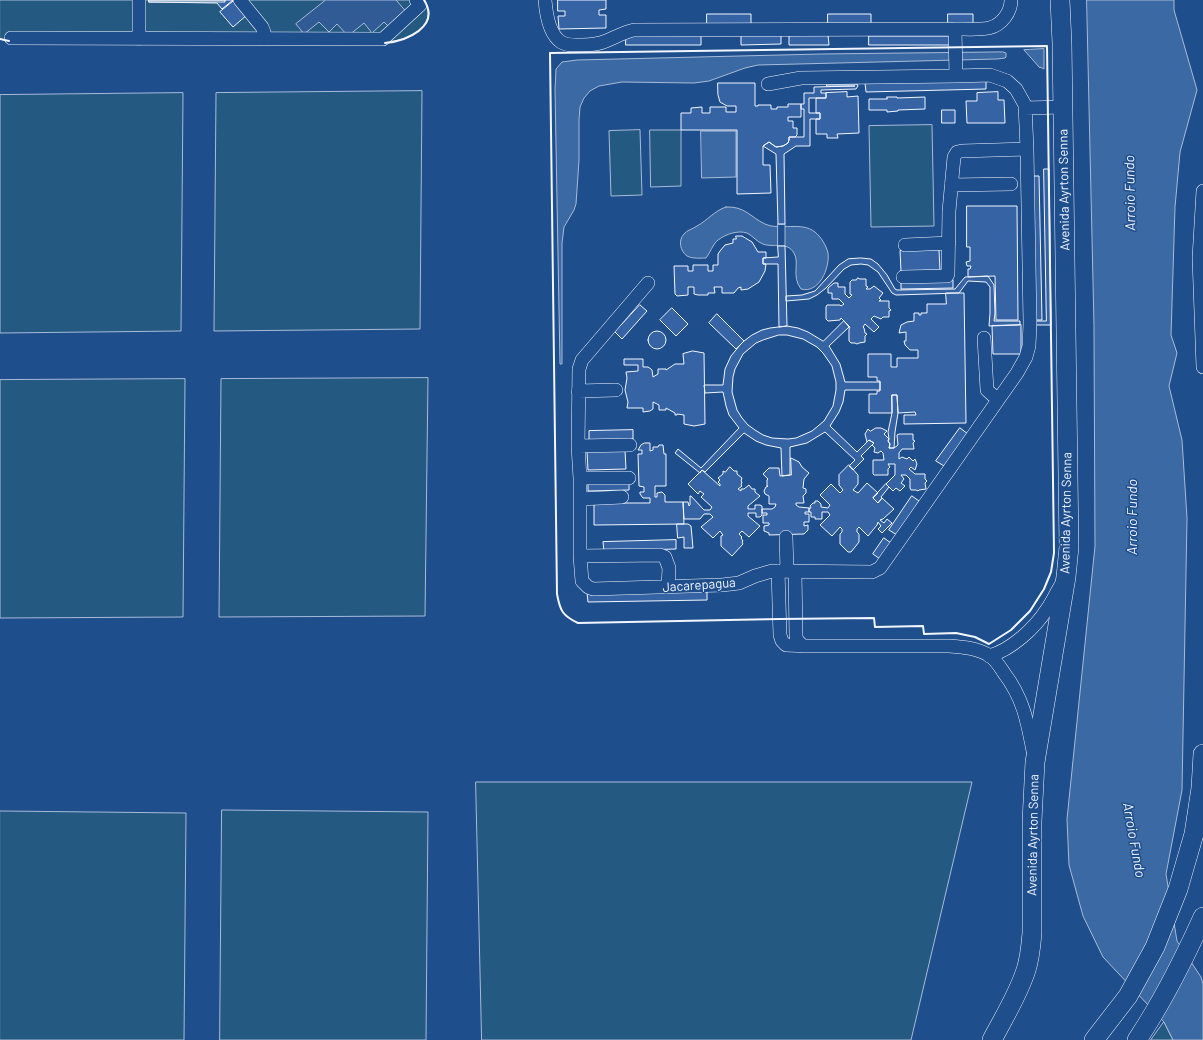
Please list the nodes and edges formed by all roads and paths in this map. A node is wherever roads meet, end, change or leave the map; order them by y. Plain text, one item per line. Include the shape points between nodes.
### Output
1 (139, 0) edge
2 (240, 0) edge
3 (416, 0) edge
4 (545, 0) edge
5 (1011, 0) edge
6 (1060, 0) edge
7 (955, 29) junction
8 (11, 38) dead end
9 (139, 39) junction
10 (265, 39) junction
11 (956, 70) junction
12 (768, 84) dead end
13 (1063, 107) junction
14 (1025, 108) junction
15 (1027, 149) junction
16 (1011, 184) dead end
17 (952, 185) junction
18 (1203, 191) edge
19 (949, 243) junction
20 (905, 245) dead end
21 (903, 277) dead end
22 (648, 283) dead end
23 (984, 338) dead end
24 (1203, 367) edge
25 (616, 390) dead end
26 (578, 391) junction
27 (998, 400) junction
28 (630, 445) dead end
29 (578, 446) junction
30 (580, 478) junction
31 (628, 478) dead end
32 (622, 497) dead end
33 (580, 499) junction
34 (786, 537) dead end
35 (580, 556) junction
36 (787, 571) junction
37 (1066, 577) junction
38 (668, 587) junction
39 (989, 656) junction
40 (1203, 754) edge
41 (1035, 762) junction
42 (1203, 917) edge
43 (992, 1040) edge
44 (1094, 1040) edge
45 (1138, 1040) edge

1 - 9 lane
2 - 10 lane via 262,27
3 - 10 lane via 420,5 383,39
4 - 7 lane via 550,29 560,42 570,45 606,42 634,30
5 - 7 lane via 1011,7 1000,23 990,28
6 - 13 highway, Avenida Ayrton Senna
7 - 11 lane
8 - 9 lane
9 - 10 lane
11 - 12 lane via 800,78
11 - 14 lane via 1007,80 1022,98
13 - 14 lane
13 - 37 highway, Avenida Ayrton Senna via 1069,547
14 - 15 lane
15 - 17 lane via 957,152 954,157
15 - 27 lane via 1029,346 1026,357
16 - 17 lane
17 - 19 lane
18 - 24 lane via 1199,258
19 - 20 lane
19 - 21 lane via 947,276
22 - 26 lane via 582,360
23 - 27 lane via 986,390
25 - 26 lane
26 - 29 lane
27 - 36 lane, Jacarepagua via 880,568 872,572
28 - 29 lane
29 - 30 lane
30 - 31 lane
30 - 33 lane
32 - 33 lane
33 - 35 lane
34 - 36 lane
35 - 38 lane, Jacarepagua via 582,581 593,589
35 - 38 lane via 660,555 665,557 669,568
36 - 38 lane, Jacarepagua via 760,574 739,583
36 - 39 lane via 780,635 786,644 948,646 968,648
37 - 39 lane via 1036,623 1006,649
37 - 41 highway, Avenida Ayrton Senna
39 - 41 lane via 1001,668 1018,693 1028,722
40 - 44 highway via 1194,834 1178,889 1156,947 1128,996
41 - 43 highway, Avenida Ayrton Senna via 1030,952 1015,998
42 - 45 highway via 1182,963

